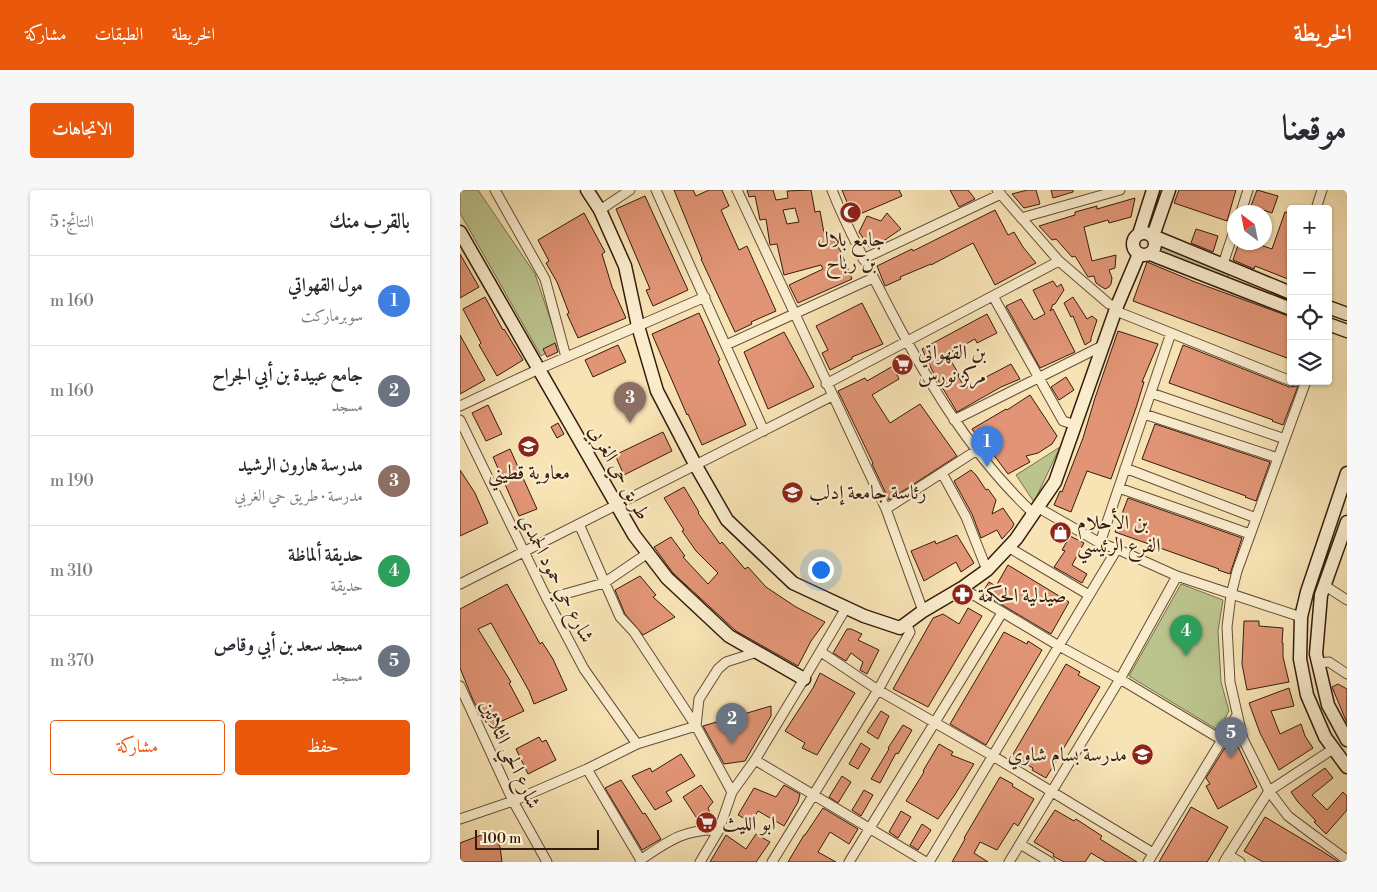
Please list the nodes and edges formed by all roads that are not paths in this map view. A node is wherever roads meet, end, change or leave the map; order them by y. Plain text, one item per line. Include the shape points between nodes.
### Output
1 (495, 190) edge
2 (587, 190) edge
3 (630, 190) edge
4 (656, 190) edge
5 (737, 190) edge
6 (832, 190) edge
7 (1120, 190) edge
8 (1153, 190) edge
9 (1169, 190) edge
10 (1248, 190) edge
11 (1322, 190) edge
12 (999, 192) edge
13 (1091, 194) edge
14 (1243, 205) edge
15 (1317, 205) edge
16 (600, 210) junction
17 (1021, 218) junction
18 (460, 232) edge
19 (1139, 234) junction
20 (1153, 236) junction
21 (1228, 250) edge
22 (1144, 254) junction
23 (864, 259) junction
24 (1059, 261) junction
25 (1223, 264) junction
26 (873, 278) junction
27 (1287, 291) edge
28 (993, 296) junction
29 (705, 297) junction
30 (1287, 308) edge
31 (1332, 308) edge
32 (1117, 309) junction
33 (1347, 314) edge
34 (794, 315) junction
35 (1332, 325) edge
36 (638, 326) junction
37 (1347, 331) edge
38 (1171, 333) junction
39 (906, 342) junction
40 (726, 345) junction
41 (1104, 345) junction
42 (566, 357) junction
43 (539, 369) junction
44 (1038, 377) junction
45 (1287, 379) edge
46 (826, 384) junction
47 (1305, 385) edge
48 (1151, 393) junction
49 (832, 396) junction
50 (460, 406) edge
51 (1144, 414) junction
52 (460, 420) edge
53 (954, 420) junction
54 (1076, 425) junction
55 (764, 431) junction
56 (1285, 439) junction
57 (977, 450) junction
58 (1278, 458) junction
59 (696, 466) junction
60 (1125, 468) junction
61 (1347, 472) edge
62 (942, 473) junction
63 (1119, 488) junction
64 (618, 505) junction
65 (886, 510) junction
66 (1035, 510) junction
67 (1256, 518) junction
68 (579, 524) junction
69 (1347, 524) edge
70 (1250, 534) junction
71 (1100, 543) junction
72 (1008, 546) junction
73 (1117, 549) junction
74 (523, 552) junction
75 (648, 553) junction
76 (987, 570) junction
77 (1177, 576) junction
78 (604, 583) junction
79 (460, 584) edge
80 (1324, 586) junction
81 (962, 588) junction
82 (1231, 595) junction
83 (1089, 596) junction
84 (546, 599) junction
85 (1347, 600) edge
86 (846, 608) junction
87 (923, 611) junction
88 (1002, 612) junction
89 (1301, 617) junction
90 (906, 623) junction
91 (1059, 646) junction
92 (757, 652) junction
93 (821, 652) junction
94 (1318, 663) junction
95 (1347, 674) edge
96 (804, 679) junction
97 (1120, 679) junction
98 (460, 686) edge
99 (878, 690) junction
100 (1238, 715) junction
101 (934, 722) junction
102 (696, 726) junction
103 (1222, 740) junction
104 (1347, 740) edge
105 (637, 744) junction
106 (1333, 749) junction
107 (993, 756) junction
108 (754, 760) junction
109 (1347, 767) edge
110 (587, 769) junction
111 (1269, 791) junction
112 (732, 792) junction
113 (1052, 792) junction
114 (815, 795) junction
115 (513, 801) junction
116 (460, 819) edge
117 (869, 828) junction
118 (719, 830) junction
119 (1020, 844) junction
120 (1153, 853) junction
121 (1226, 858) edge
122 (1347, 860) edge
123 (641, 861) edge
124 (547, 862) edge
125 (700, 862) edge
126 (772, 862) edge
127 (850, 862) edge
128 (928, 862) edge
129 (1009, 862) edge
130 (1050, 862) edge
131 (1148, 862) edge
132 (1240, 862) edge

1 - 42 street via 545,279
2 - 16 street
3 - 16 street
4 - 29 street
5 - 34 street
6 - 23 street
7 - 13 street
8 - 19 street
9 - 20 street
10 - 14 street
11 - 15 street
12 - 17 street
12 - 23 street
13 - 17 street
16 - 36 street via 625,266
17 - 24 street
18 - 43 street, طريق حي الغربي
19 - 20 street
19 - 22 street via 1133,244
20 - 22 street via 1155,245
20 - 25 street
21 - 25 street
22 - 30 street
22 - 32 street
23 - 26 street
24 - 28 street
24 - 32 street
25 - 27 street
26 - 34 street
26 - 39 street
28 - 39 street
28 - 44 street
29 - 36 street
29 - 40 street
31 - 33 street
32 - 38 street
32 - 41 street
34 - 40 street
34 - 46 street
35 - 37 street
36 - 42 street
36 - 59 street via 657,391
38 - 45 street
38 - 48 street
39 - 46 street
39 - 53 street
40 - 55 street
41 - 44 street
41 - 54 street
42 - 43 street
43 - 50 street
43 - 64 street, طريق حي الغربي
44 - 53 street
44 - 54 street via 1063,421
46 - 49 street
47 - 56 street
48 - 51 street
48 - 56 street
49 - 55 street
49 - 65 street
51 - 58 street
51 - 60 street
52 - 74 street, شارع حي حمود الحمدي
53 - 57 street
54 - 66 street via 1056,482
55 - 59 street
56 - 58 street
57 - 62 street
57 - 66 street via 1016,497
58 - 67 street
59 - 64 street
59 - 86 street via 727,520 793,583
60 - 63 street
60 - 67 street
61 - 89 street
62 - 65 street
62 - 76 street via 966,517
63 - 70 street
63 - 71 street
64 - 68 street
64 - 75 street, طريق حي الغربي
65 - 87 street
66 - 71 street
66 - 72 street
67 - 70 street
68 - 74 street
68 - 78 street
69 - 80 street
70 - 82 street
71 - 73 street
72 - 76 street
72 - 83 street
73 - 77 street
73 - 83 street
74 - 79 street
74 - 84 street, شارع حي حمود الحمدي
75 - 78 street
75 - 92 street, طريق حي الغربي via 667,578 729,636
76 - 81 street
77 - 82 street
77 - 97 street
78 - 84 street
78 - 102 street via 620,617 634,632
80 - 85 street
80 - 94 street via 1316,654
81 - 87 street
81 - 88 street
82 - 89 street
82 - 100 street via 1227,627 1230,682
83 - 91 street
84 - 105 street, شارع حي حمود الحمدي via 584,669
86 - 90 street via 900,628
86 - 93 street
87 - 90 street
88 - 91 street
88 - 101 street
89 - 106 street via 1300,659 1307,695
90 - 99 street via 910,632
91 - 97 street
91 - 107 street
92 - 96 street, طريق حي الغربي
92 - 102 street via 726,662 718,669 699,700
93 - 96 street
93 - 99 street
94 - 95 street via 1330,662
94 - 104 street via 1328,705
96 - 108 street
97 - 103 street
97 - 113 street
98 - 115 street, شارع الحي الثلاثين
99 - 101 street
99 - 114 street
100 - 103 street
100 - 111 street via 1242,739
101 - 107 street
101 - 117 street
102 - 105 street
102 - 112 street
103 - 120 street
105 - 110 street
106 - 109 street
106 - 111 street
107 - 113 street
107 - 128 street
108 - 112 street
108 - 114 street
110 - 115 street
110 - 123 street
111 - 121 street
111 - 122 street via 1288,816
112 - 118 street
113 - 119 street
113 - 120 street
114 - 117 street
114 - 126 street
115 - 116 street
115 - 124 street, شارع الحي الثلاثين
117 - 127 street
117 - 128 street
118 - 123 street via 686,833
118 - 125 street
119 - 129 street
119 - 130 street
120 - 131 street
121 - 132 street

